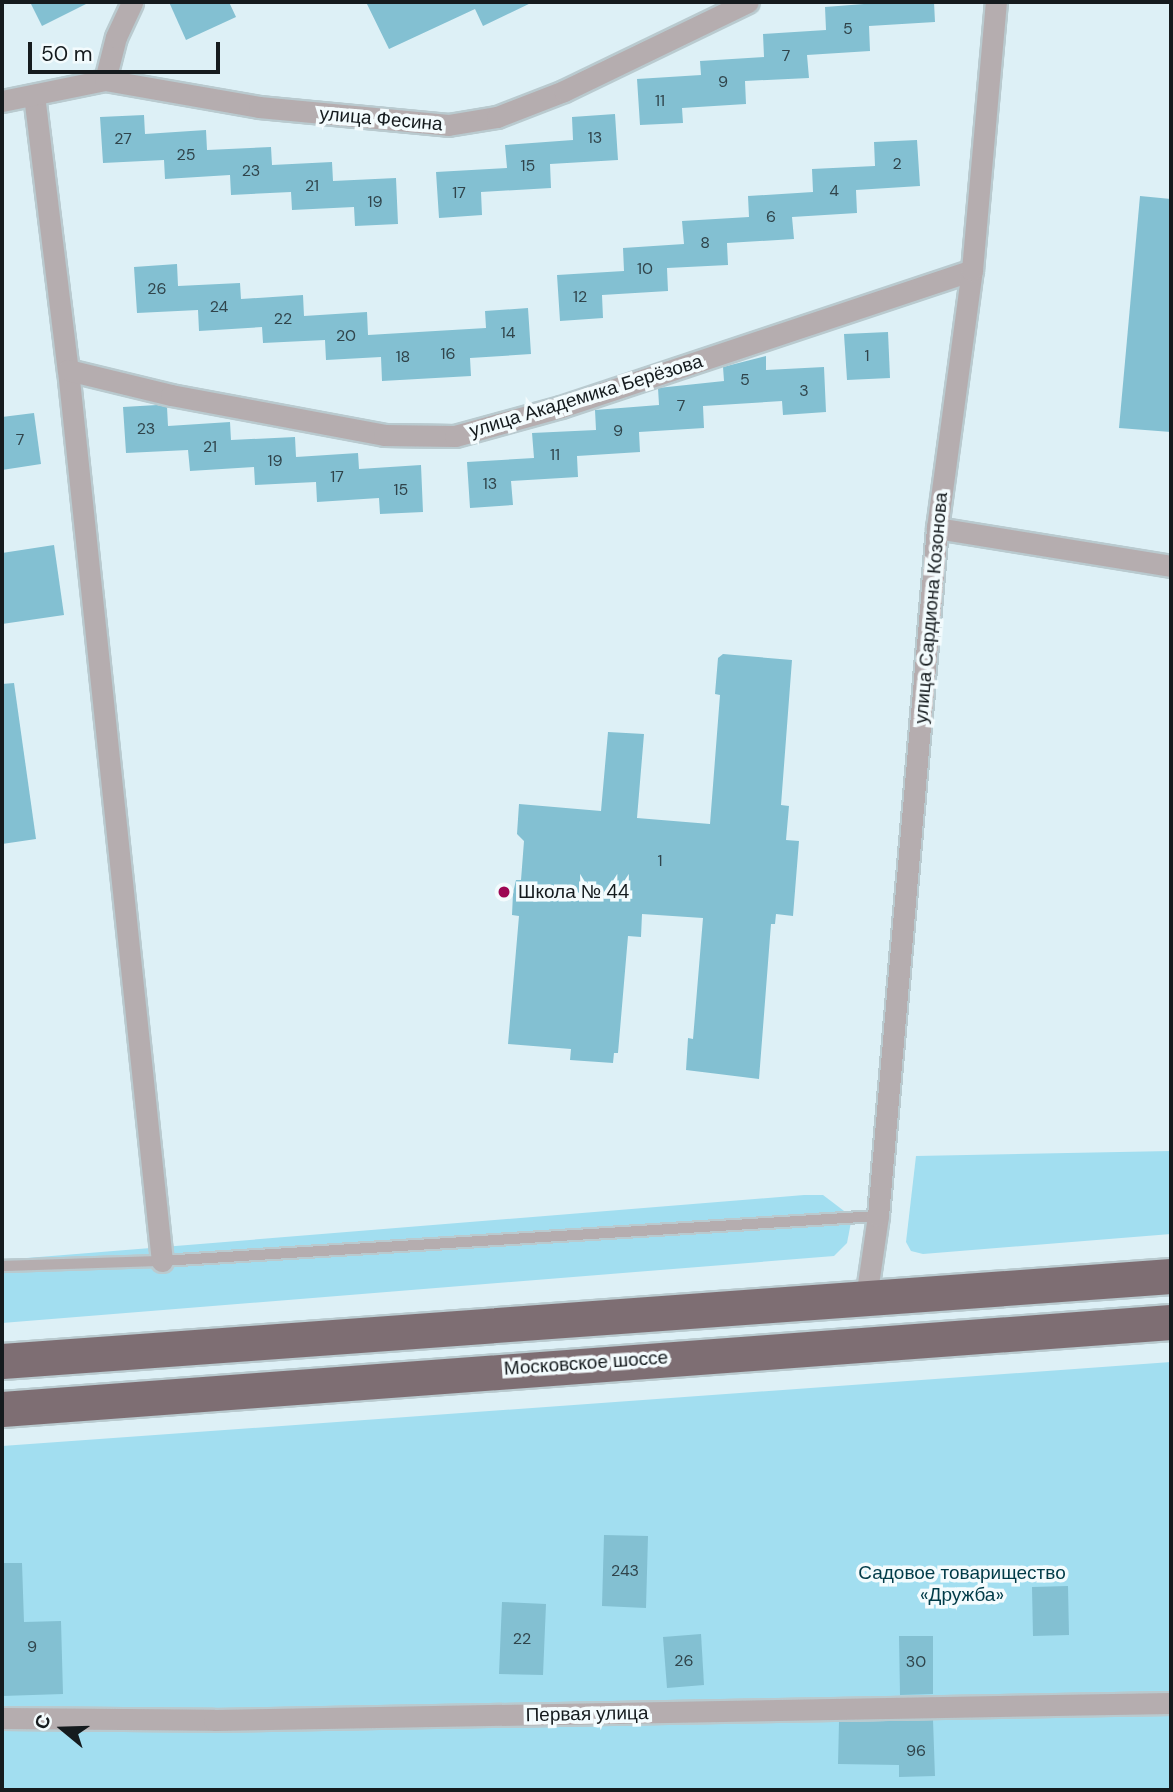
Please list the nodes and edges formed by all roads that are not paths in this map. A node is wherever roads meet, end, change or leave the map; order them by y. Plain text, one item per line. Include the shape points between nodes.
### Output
1 (132, 2) edge
2 (748, 2) edge
3 (996, 2) edge
4 (106, 80) junction
5 (34, 95) junction
6 (2, 101) edge
7 (972, 270) junction
8 (68, 370) junction
9 (937, 528) junction
10 (1171, 566) edge
11 (878, 1216) junction
12 (162, 1261) junction
13 (2, 1266) edge
14 (1171, 1276) edge
15 (866, 1298) junction
16 (1171, 1322) edge
17 (2, 1361) edge
18 (2, 1409) edge
19 (1171, 1703) edge
20 (2, 1718) edge

1 - 4 street via 116,37
2 - 4 street, улица Фесина via 564,91 497,117 448,125 259,107
3 - 7 street, улица Сардиона Козонова
4 - 5 street, улица Фесина
5 - 6 street, улица Фесина
5 - 8 street
7 - 8 street, улица Академика Берёзова via 548,411 455,436 384,435 171,396
7 - 9 street, улица Сардиона Козонова
8 - 12 street
9 - 10 street
9 - 11 street, улица Сардиона Козонова
11 - 12 lane
11 - 15 street, улица Сардиона Козонова
12 - 13 lane
14 - 15 highway
15 - 17 highway
16 - 18 highway, Московское шоссе
19 - 20 street, Первая улица via 215,1720

